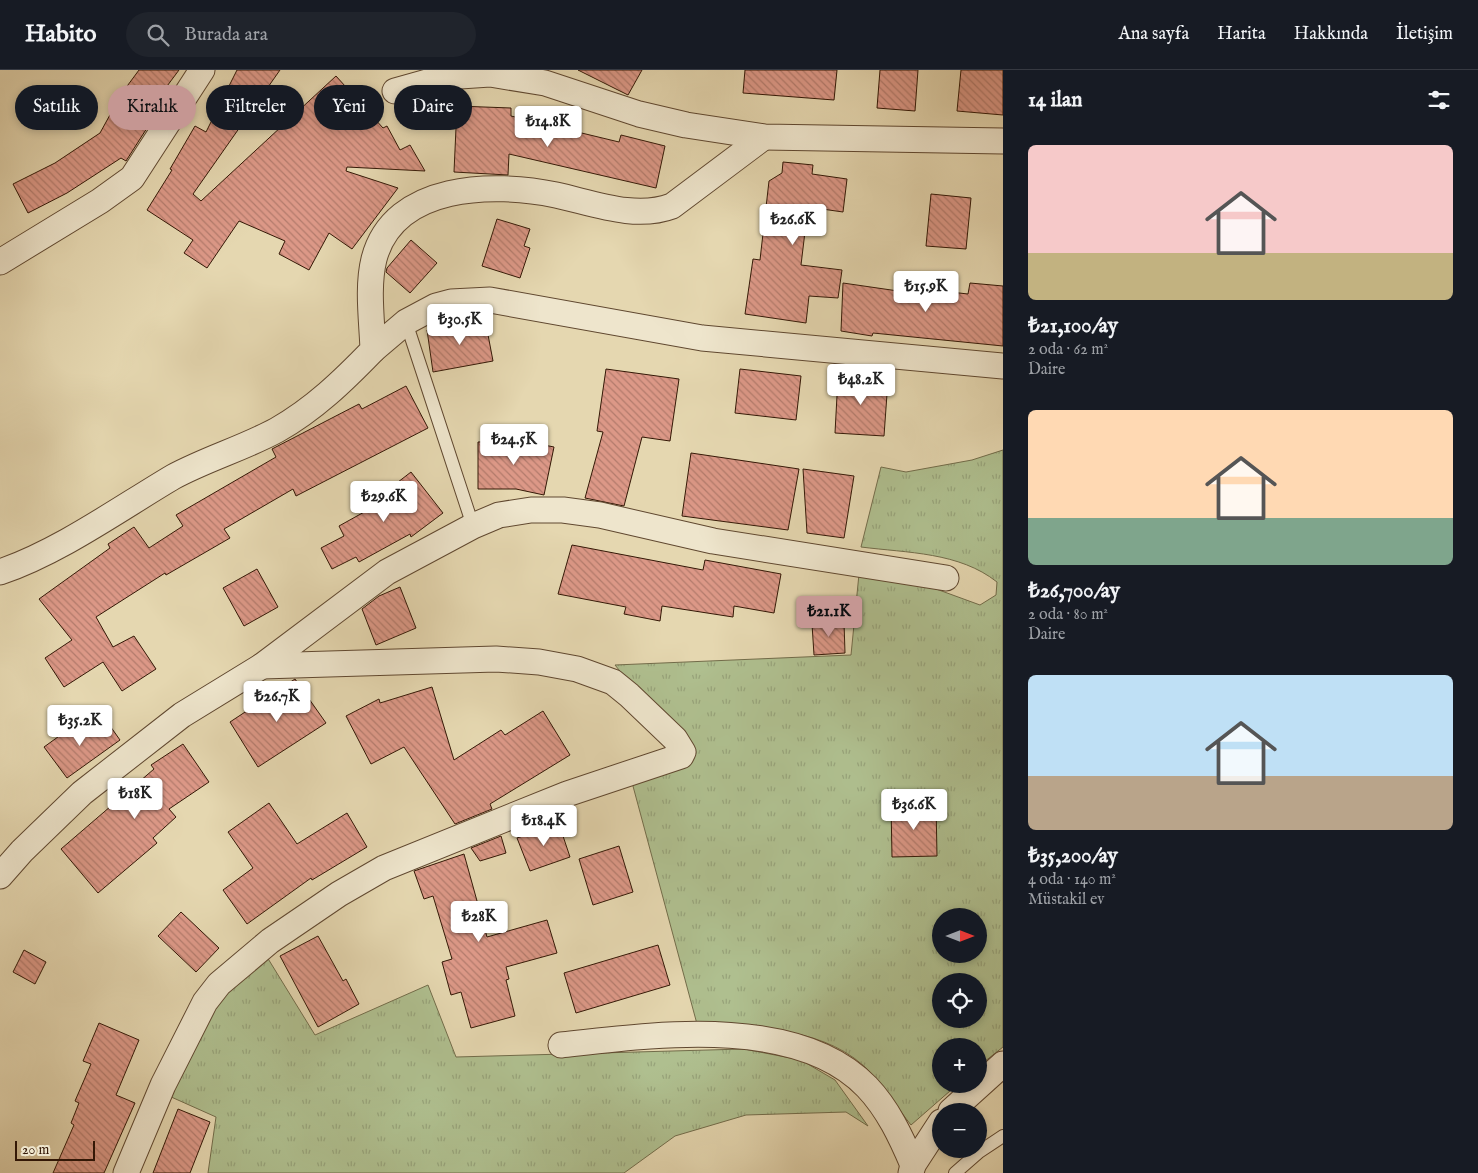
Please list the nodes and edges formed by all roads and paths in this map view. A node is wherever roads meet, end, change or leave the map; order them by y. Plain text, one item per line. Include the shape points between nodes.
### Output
1 (202, 70) edge
2 (417, 85) edge
3 (764, 137) junction
4 (1003, 141) edge
5 (0, 262) edge
6 (406, 322) junction
7 (373, 350) junction
8 (1003, 366) edge
9 (473, 526) junction
10 (0, 572) edge
11 (946, 578) dead end
12 (262, 666) junction
13 (0, 876) edge
14 (561, 1044) dead end
15 (1003, 1064) edge
16 (960, 1103) edge
17 (1003, 1136) edge
18 (932, 1137) edge
19 (912, 1169) edge
20 (126, 1173) edge
21 (955, 1173) edge

1 - 5 street via 132,178
2 - 3 street via 466,74 515,76 666,120
3 - 4 street
3 - 7 street via 672,206 661,210 615,210 554,195 496,189 445,194 423,202 402,214 379,243 371,279
6 - 7 street
6 - 8 street via 451,302 490,300 702,338
6 - 9 lane
7 - 10 street via 333,391 299,417 275,431 194,466 52,547
9 - 11 street via 499,515 563,510 600,515 713,541
9 - 12 street via 387,572
12 - 13 street via 182,715 138,747 82,793
12 - 20 street via 496,658 577,669 613,682 669,733 683,752 681,756 567,794 384,868 270,941 219,984 205,1002 163,1086
14 - 19 street via 638,1036 718,1036 752,1038 806,1050 830,1060 866,1086 880,1101 898,1131
15 - 16 street
17 - 21 lane
18 - 19 street

